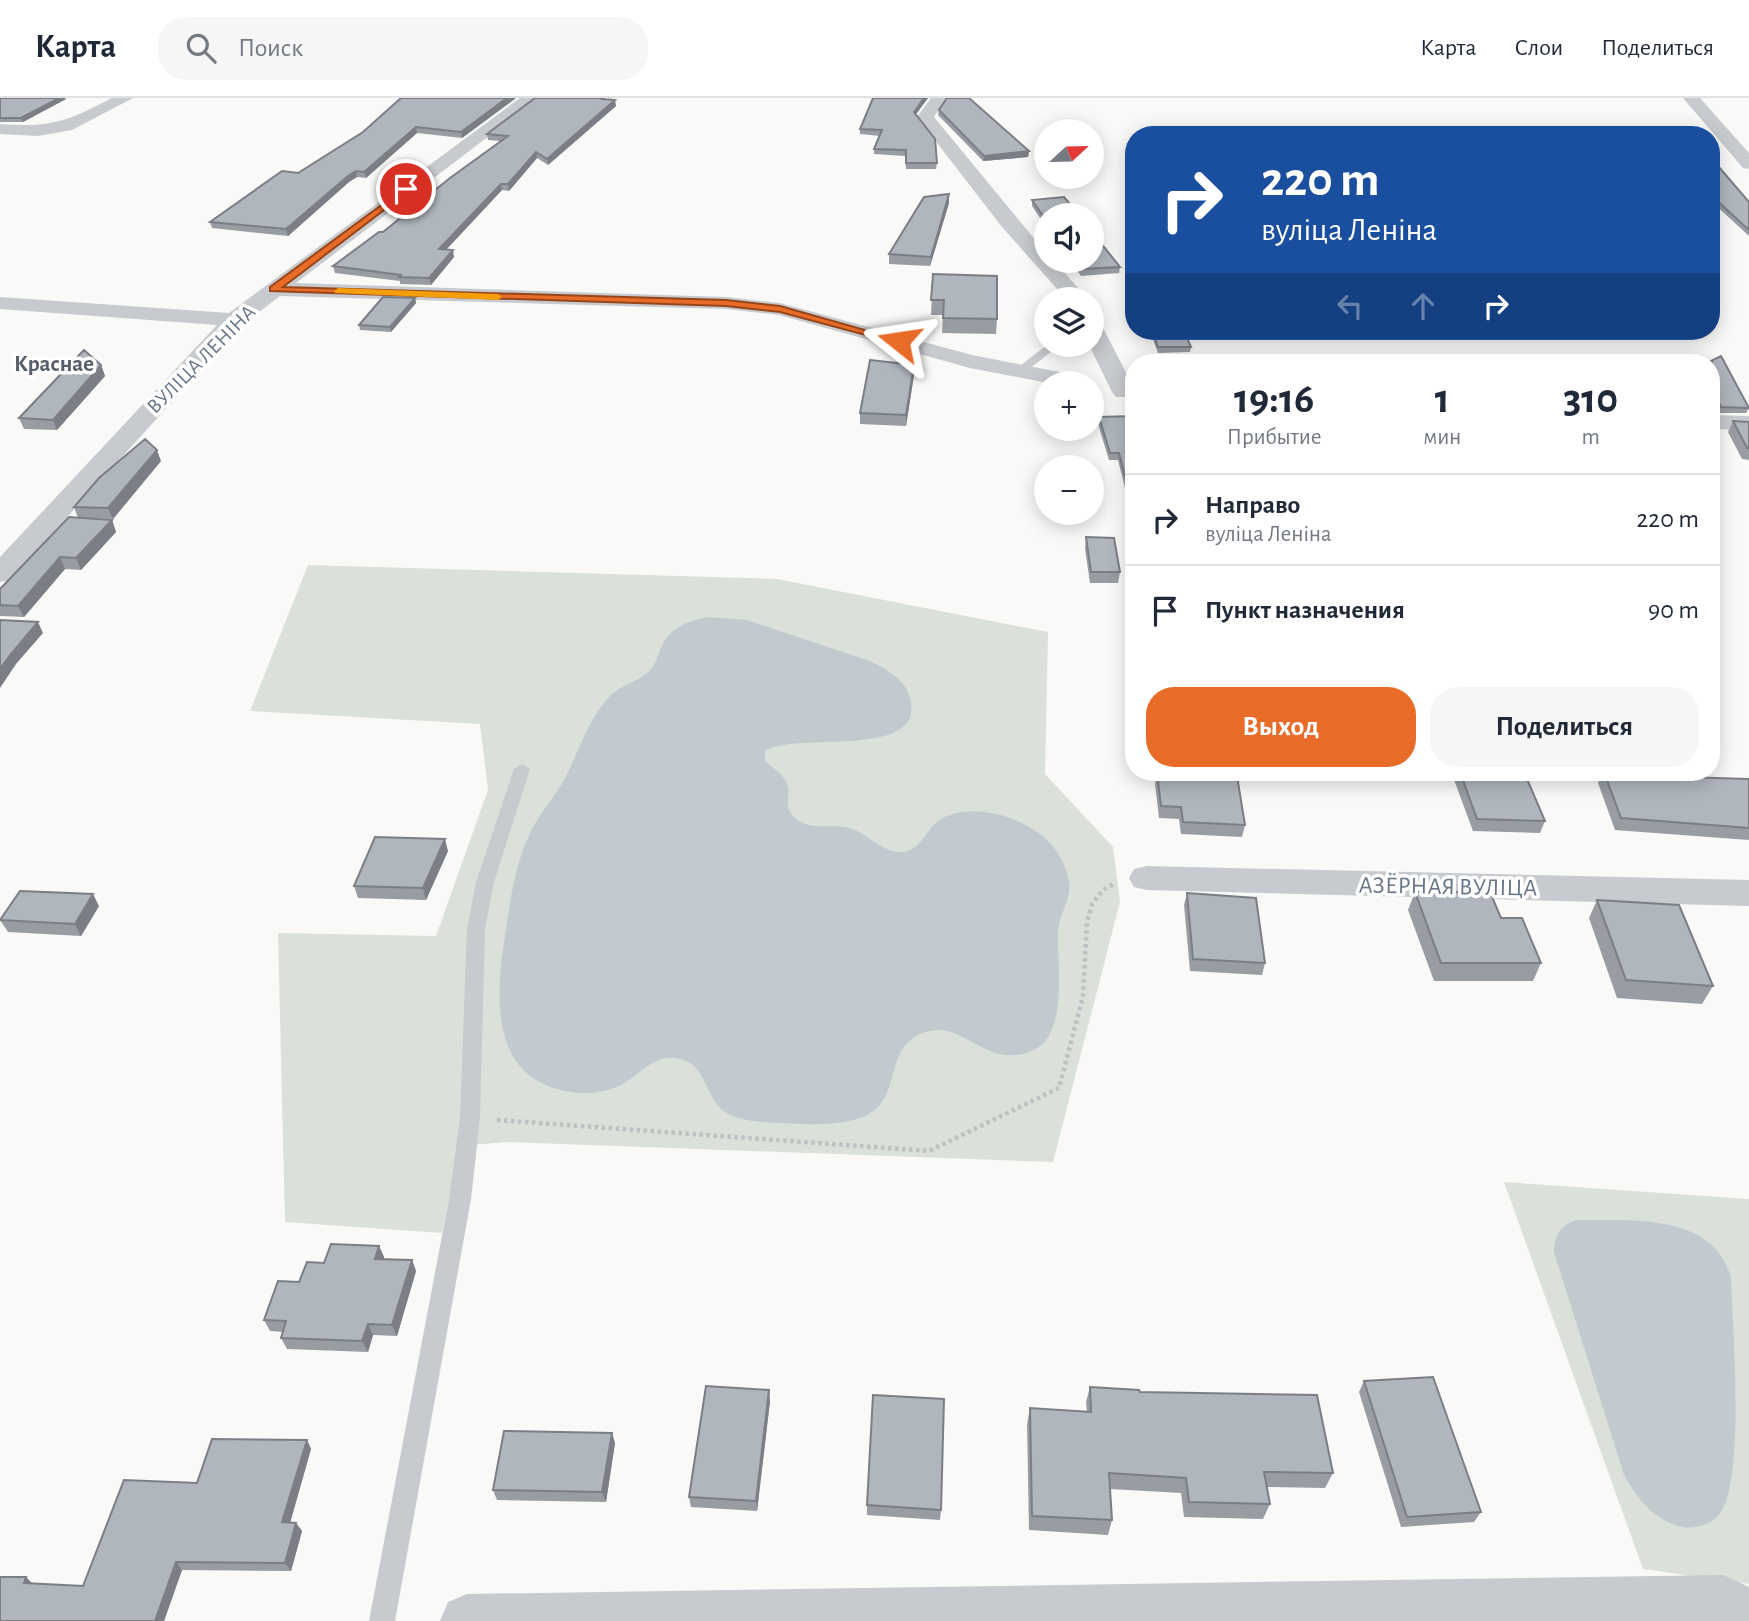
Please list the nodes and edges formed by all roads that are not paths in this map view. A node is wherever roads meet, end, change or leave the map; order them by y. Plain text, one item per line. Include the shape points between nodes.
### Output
1 (125, 98) edge
2 (531, 98) edge
3 (939, 98) edge
4 (1691, 98) edge
5 (1715, 126) edge
6 (0, 129) edge
7 (1720, 131) edge
8 (1721, 156) dead end
9 (1745, 160) edge
10 (1066, 287) edge
11 (274, 289) junction
12 (0, 303) edge
13 (234, 320) junction
14 (1104, 349) edge
15 (1038, 357) edge
16 (1020, 371) junction
17 (1034, 374) edge
18 (1125, 385) edge
19 (1104, 387) edge
20 (1125, 391) edge
21 (1720, 422) edge
22 (1749, 424) edge
23 (0, 574) edge
24 (522, 769) dead end
25 (1147, 878) road end
26 (1749, 893) edge
27 (1749, 1615) edge
28 (382, 1621) edge
29 (467, 1621) edge

1 - 6 street via 66,128 36,133
2 - 11 street, ВУЛІЦА ЛЕНІНА
3 - 10 street via 925,117
4 - 5 street
7 - 9 street
8 - 9 street
11 - 13 street, ВУЛІЦА ЛЕНІНА
11 - 16 street via 740,304 780,309
12 - 13 street
13 - 23 street, ВУЛІЦА ЛЕНІНА
14 - 18 street
15 - 16 lane
16 - 17 street
19 - 20 street
21 - 22 street
24 - 28 lane via 485,882 476,929 470,1118 460,1199
25 - 26 street, АЗЁРНАЯ ВУЛІЦА
27 - 29 street via 1723,1602

